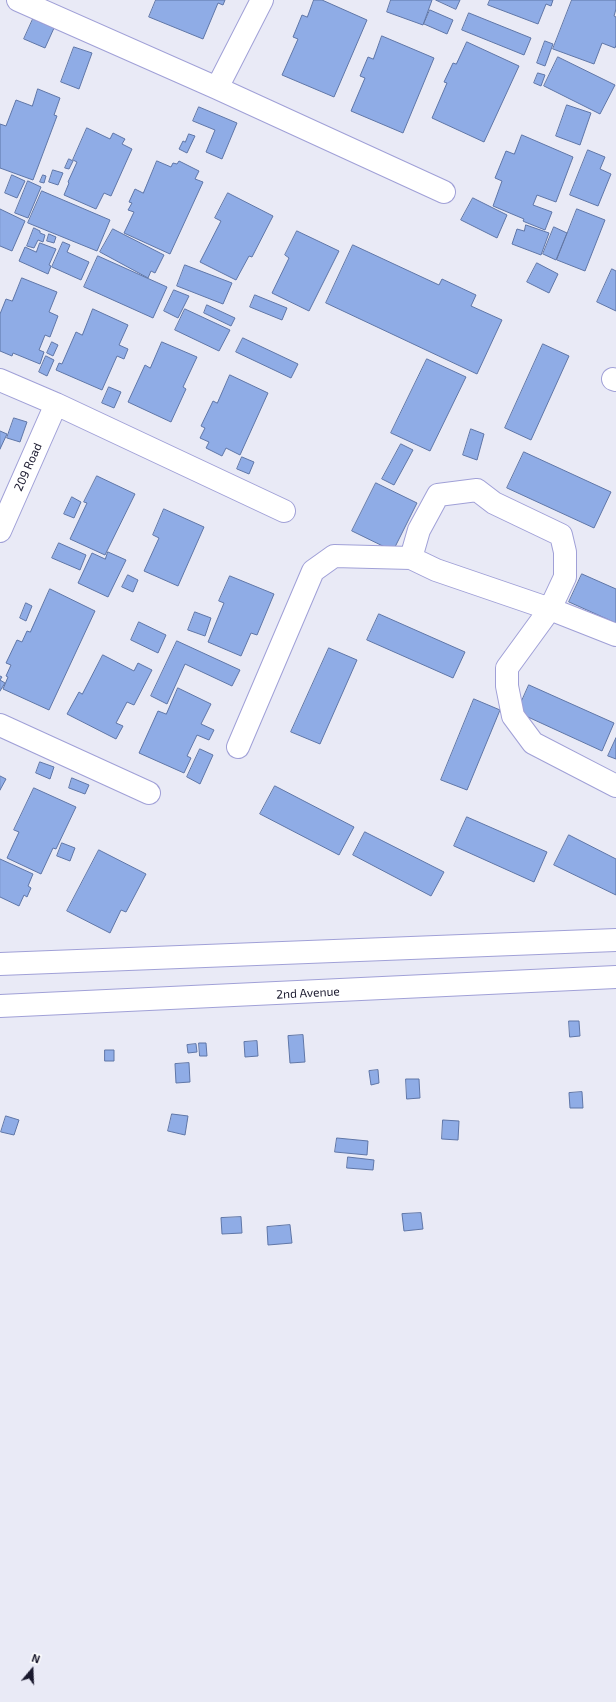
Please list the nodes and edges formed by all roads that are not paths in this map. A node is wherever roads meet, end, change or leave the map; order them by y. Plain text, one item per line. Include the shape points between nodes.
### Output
1 (18, 0) edge
2 (262, 0) edge
3 (216, 88) junction
4 (444, 192) dead end
5 (0, 380) edge
6 (56, 404) junction
7 (284, 511) dead end
8 (0, 531) edge
9 (411, 558) junction
10 (550, 610) junction
11 (616, 635) edge
12 (0, 725) edge
13 (238, 747) dead end
14 (616, 786) edge
15 (149, 793) dead end
16 (616, 940) edge
17 (0, 964) edge
18 (616, 977) edge
19 (0, 1006) edge

1 - 3 street
2 - 3 street
3 - 4 street
5 - 6 street
6 - 7 street
6 - 8 street, 209 Road
9 - 10 street via 436,570
9 - 10 street via 419,530 438,495 477,490 494,503 561,535 565,552 565,577
9 - 13 street via 334,556 313,571
10 - 11 street
10 - 14 street via 506,668 513,716 533,743
12 - 15 street
16 - 17 street
18 - 19 street, 2nd Avenue

